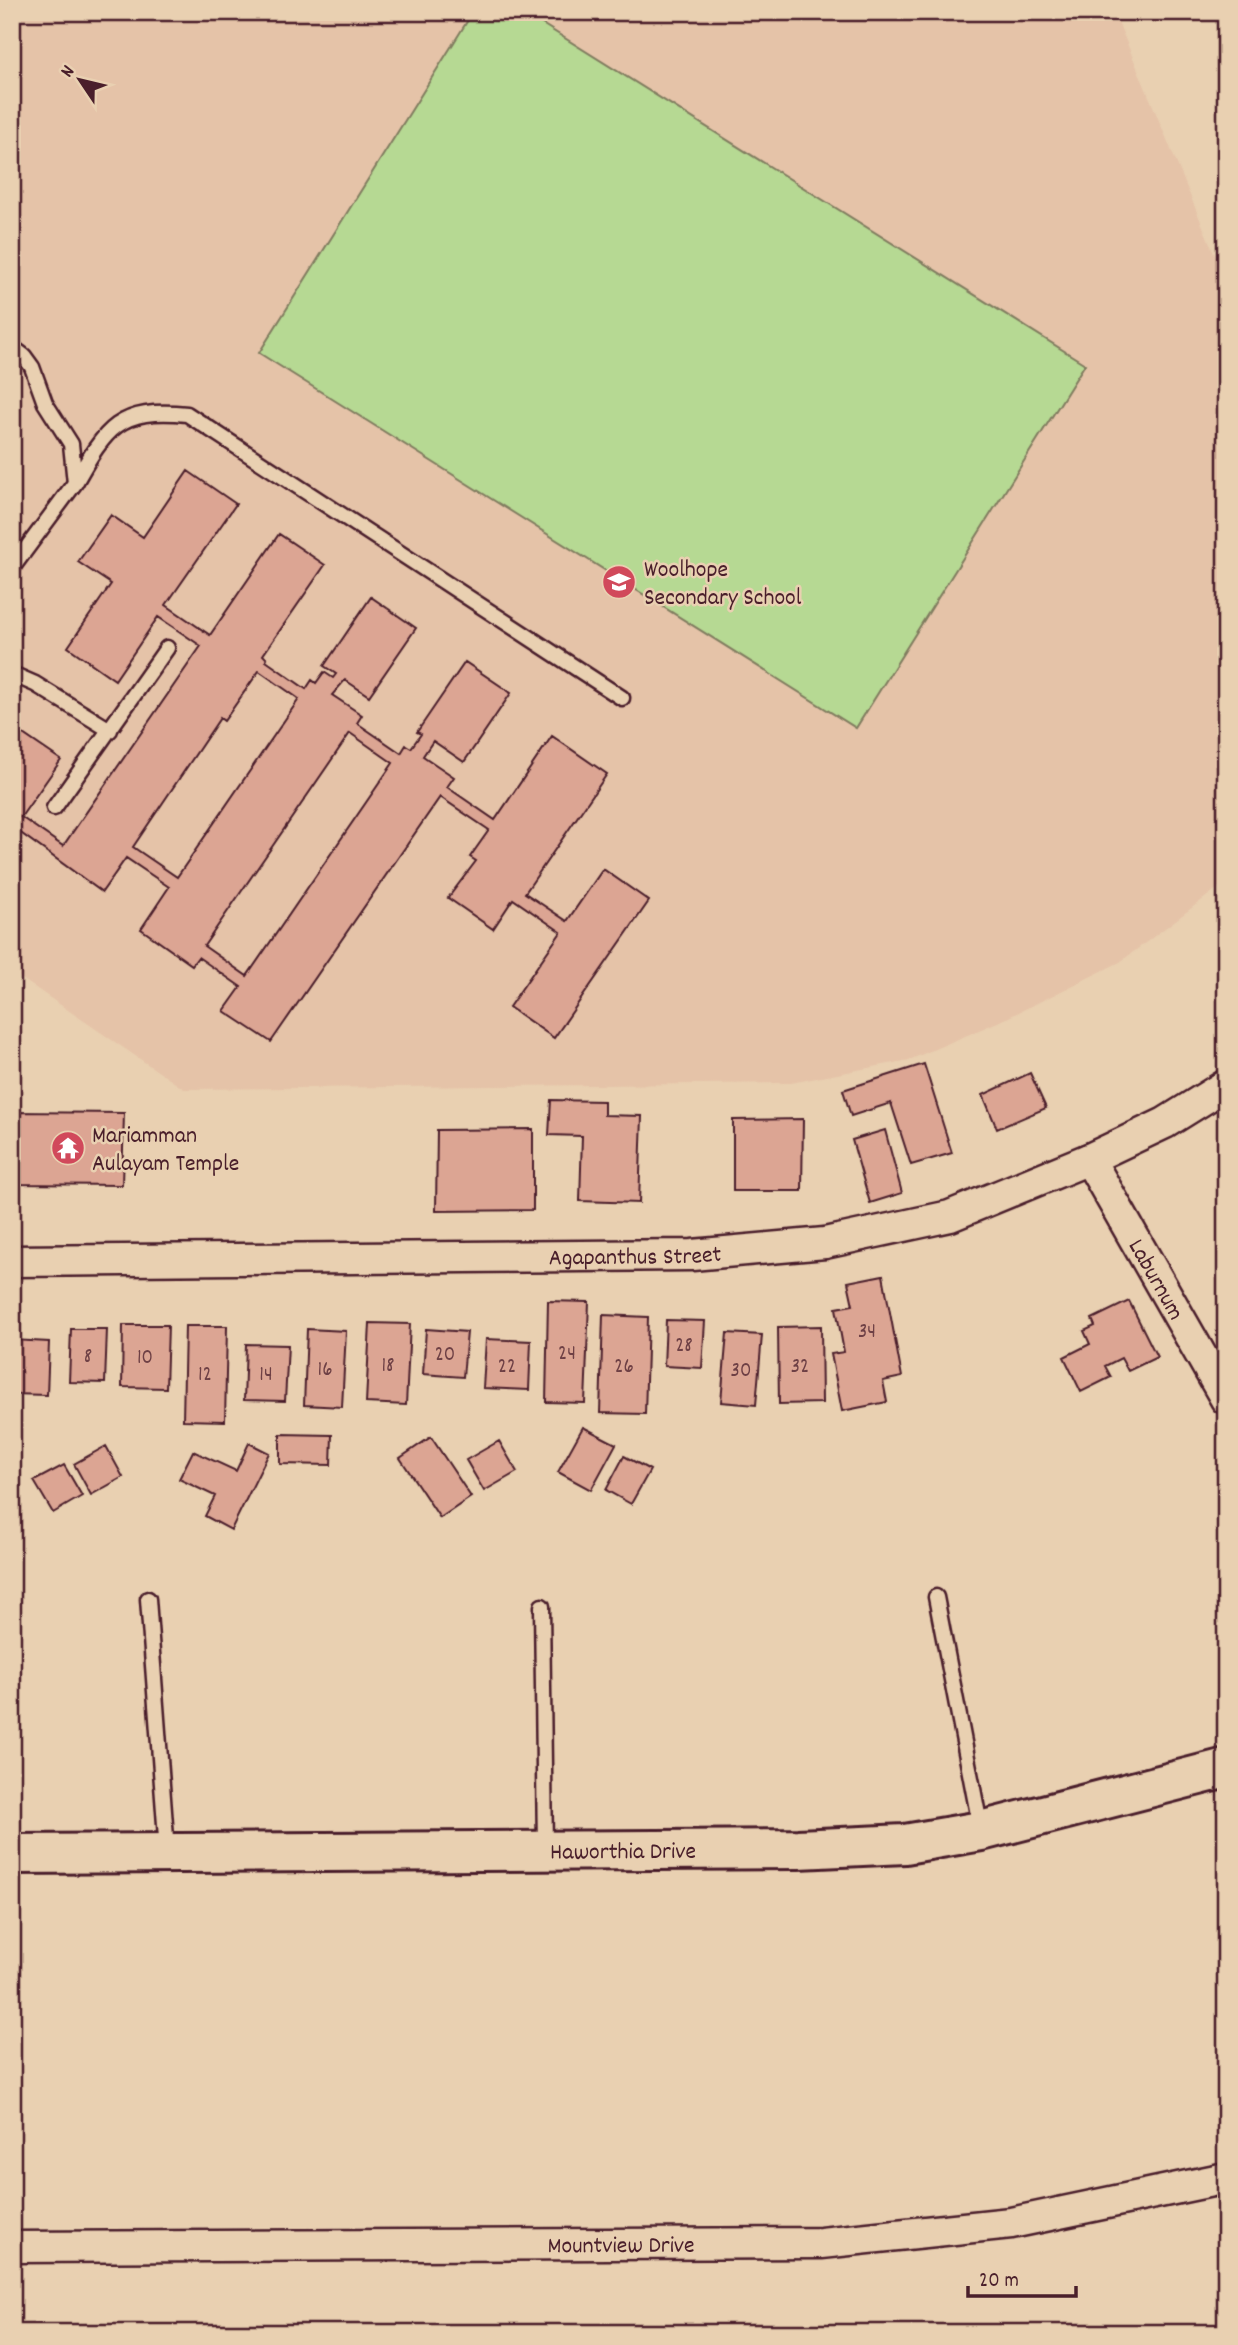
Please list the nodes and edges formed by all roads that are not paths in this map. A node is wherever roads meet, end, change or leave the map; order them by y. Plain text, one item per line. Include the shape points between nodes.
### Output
1 (12, 347) edge
2 (75, 483) junction
3 (12, 568) edge
4 (167, 648) dead end
5 (12, 674) edge
6 (622, 698) dead end
7 (110, 730) junction
8 (54, 808) dead end
9 (1226, 1085) edge
10 (1089, 1159) junction
11 (12, 1261) edge
12 (1226, 1399) edge
13 (936, 1597) dead end
14 (148, 1599) dead end
15 (542, 1606) dead end
16 (1226, 1768) edge
17 (981, 1831) junction
18 (545, 1850) junction
19 (167, 1852) junction
20 (12, 1854) edge
21 (1226, 2178) edge
22 (12, 2247) edge

1 - 2 lane via 32,367 45,403 71,444
2 - 3 lane
2 - 6 lane via 99,441 122,421 156,411 187,414
4 - 7 lane
5 - 7 lane
7 - 8 lane
9 - 10 street, Agapanthus Street via 1165,1123
10 - 11 street, Agapanthus Street via 950,1216 825,1243 692,1255
10 - 12 street, Laburnum
13 - 17 lane
14 - 19 lane
15 - 18 lane
16 - 17 street, Haworthia Drive
17 - 18 street, Haworthia Drive via 905,1844
18 - 19 street, Haworthia Drive
19 - 20 street, Haworthia Drive
21 - 22 street, Mountview Drive via 1011,2223 821,2243

